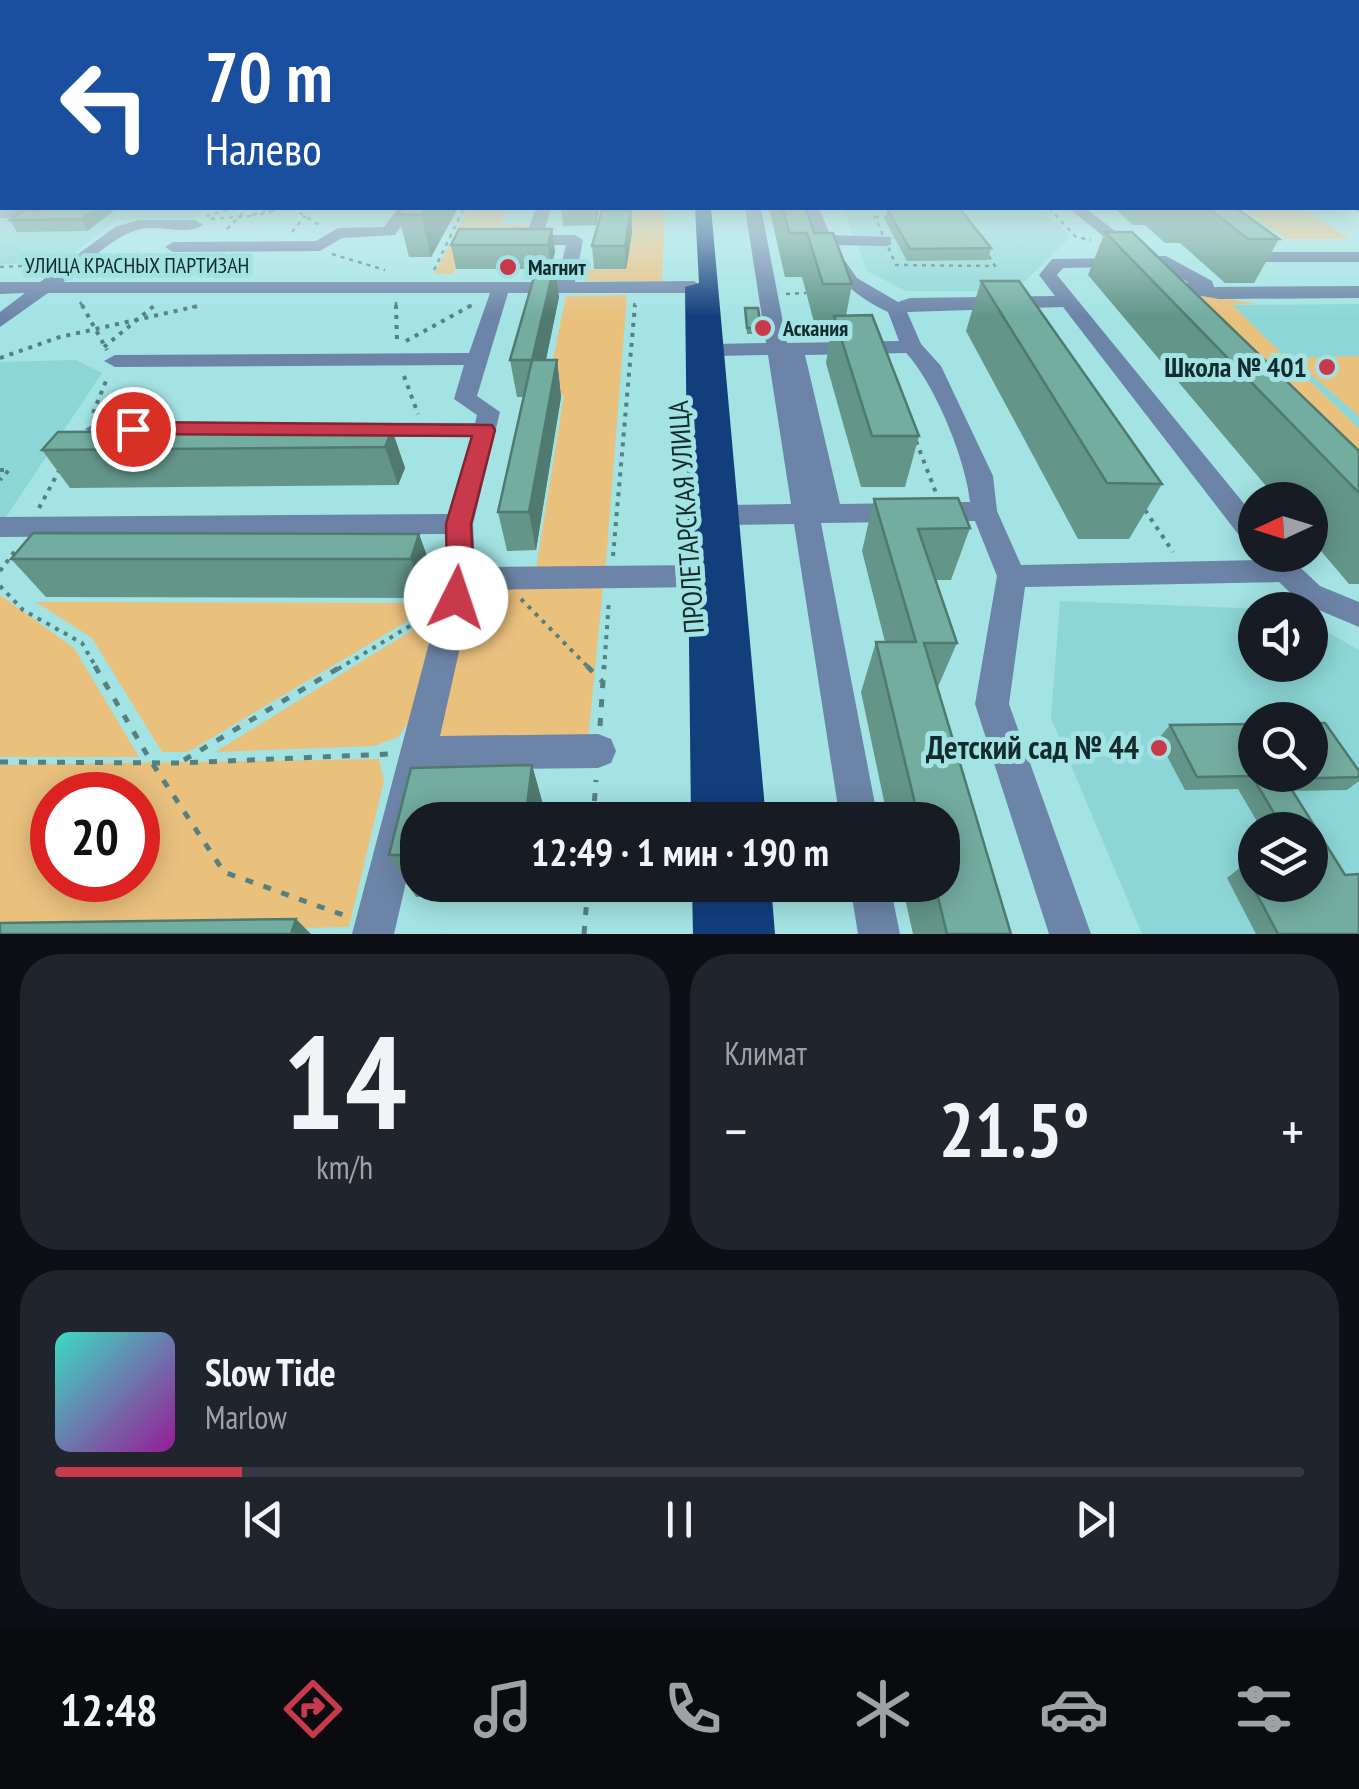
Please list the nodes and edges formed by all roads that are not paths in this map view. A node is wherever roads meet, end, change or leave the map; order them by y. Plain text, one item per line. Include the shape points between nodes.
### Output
1 (121, 230) edge
2 (191, 230) edge
3 (391, 230) edge
4 (536, 230) edge
5 (691, 230) edge
6 (706, 230) edge
7 (758, 230) edge
8 (819, 230) edge
9 (1098, 230) edge
10 (494, 240) edge
11 (533, 240) junction
12 (822, 240) junction
13 (885, 241) road end
14 (1214, 241) edge
15 (1359, 257) edge
16 (1141, 271) junction
17 (565, 287) junction
18 (694, 287) junction
19 (0, 288) edge
20 (43, 288) junction
21 (1359, 292) edge
22 (499, 295) junction
23 (1067, 301) junction
24 (1162, 308) edge
25 (898, 309) junction
26 (0, 320) edge
27 (912, 347) junction
28 (785, 349) junction
29 (714, 350) junction
30 (477, 359) junction
31 (115, 361) road end
32 (91, 428) edge
33 (485, 430) junction
34 (984, 511) junction
35 (817, 513) junction
36 (727, 514) junction
37 (1238, 515) edge
38 (459, 524) junction
39 (0, 527) edge
40 (1238, 567) edge
41 (1287, 572) edge
42 (702, 576) junction
43 (1012, 576) junction
44 (458, 588) junction
45 (1359, 615) edge
46 (598, 751) dead end
47 (418, 753) junction
48 (709, 802) edge
49 (746, 802) edge
50 (857, 802) edge
51 (713, 902) edge
52 (752, 902) edge
53 (873, 902) edge
54 (374, 930) edge
55 (714, 934) edge
56 (754, 934) edge
57 (879, 934) edge
58 (1070, 934) edge

1 - 20 street
2 - 3 street via 173,248 326,241 338,232
4 - 11 street
5 - 18 main road, ПРОЛЕТАРСКАЯ УЛИЦА
6 - 29 main road, ПРОЛЕТАРСКАЯ УЛИЦА
7 - 28 street
8 - 12 street
9 - 16 street
10 - 11 street
11 - 17 street via 575,240
12 - 13 street
12 - 25 street via 850,283
14 - 15 street via 1245,257
16 - 21 street via 1219,292
16 - 23 street via 1115,262 1058,264 1048,276
16 - 24 street
17 - 18 street, УЛИЦА КРАСНЫХ ПАРТИЗАН
17 - 22 street, УЛИЦА КРАСНЫХ ПАРТИЗАН
18 - 42 main road, ПРОЛЕТАРСКАЯ УЛИЦА
19 - 20 street, УЛИЦА КРАСНЫХ ПАРТИЗАН
20 - 22 street, УЛИЦА КРАСНЫХ ПАРТИЗАН via 427,285
20 - 26 street
22 - 30 street
23 - 25 street
23 - 37 street
25 - 27 street
27 - 28 street
27 - 34 street via 930,366 980,476
28 - 29 street
28 - 35 street
29 - 36 main road, ПРОЛЕТАРСКАЯ УЛИЦА
30 - 31 street
30 - 33 street via 465,398 489,412
32 - 33 street
33 - 38 street
34 - 35 street
34 - 43 street
35 - 36 street
35 - 50 street
36 - 49 main road, ПРОЛЕТАРСКАЯ УЛИЦА
38 - 39 street
38 - 44 street
40 - 43 street
41 - 45 street via 1310,594
42 - 44 street
42 - 48 main road, ПРОЛЕТАРСКАЯ УЛИЦА
43 - 58 street via 992,704
44 - 47 street
46 - 47 street
47 - 54 street
51 - 55 main road
52 - 56 main road
53 - 57 street

